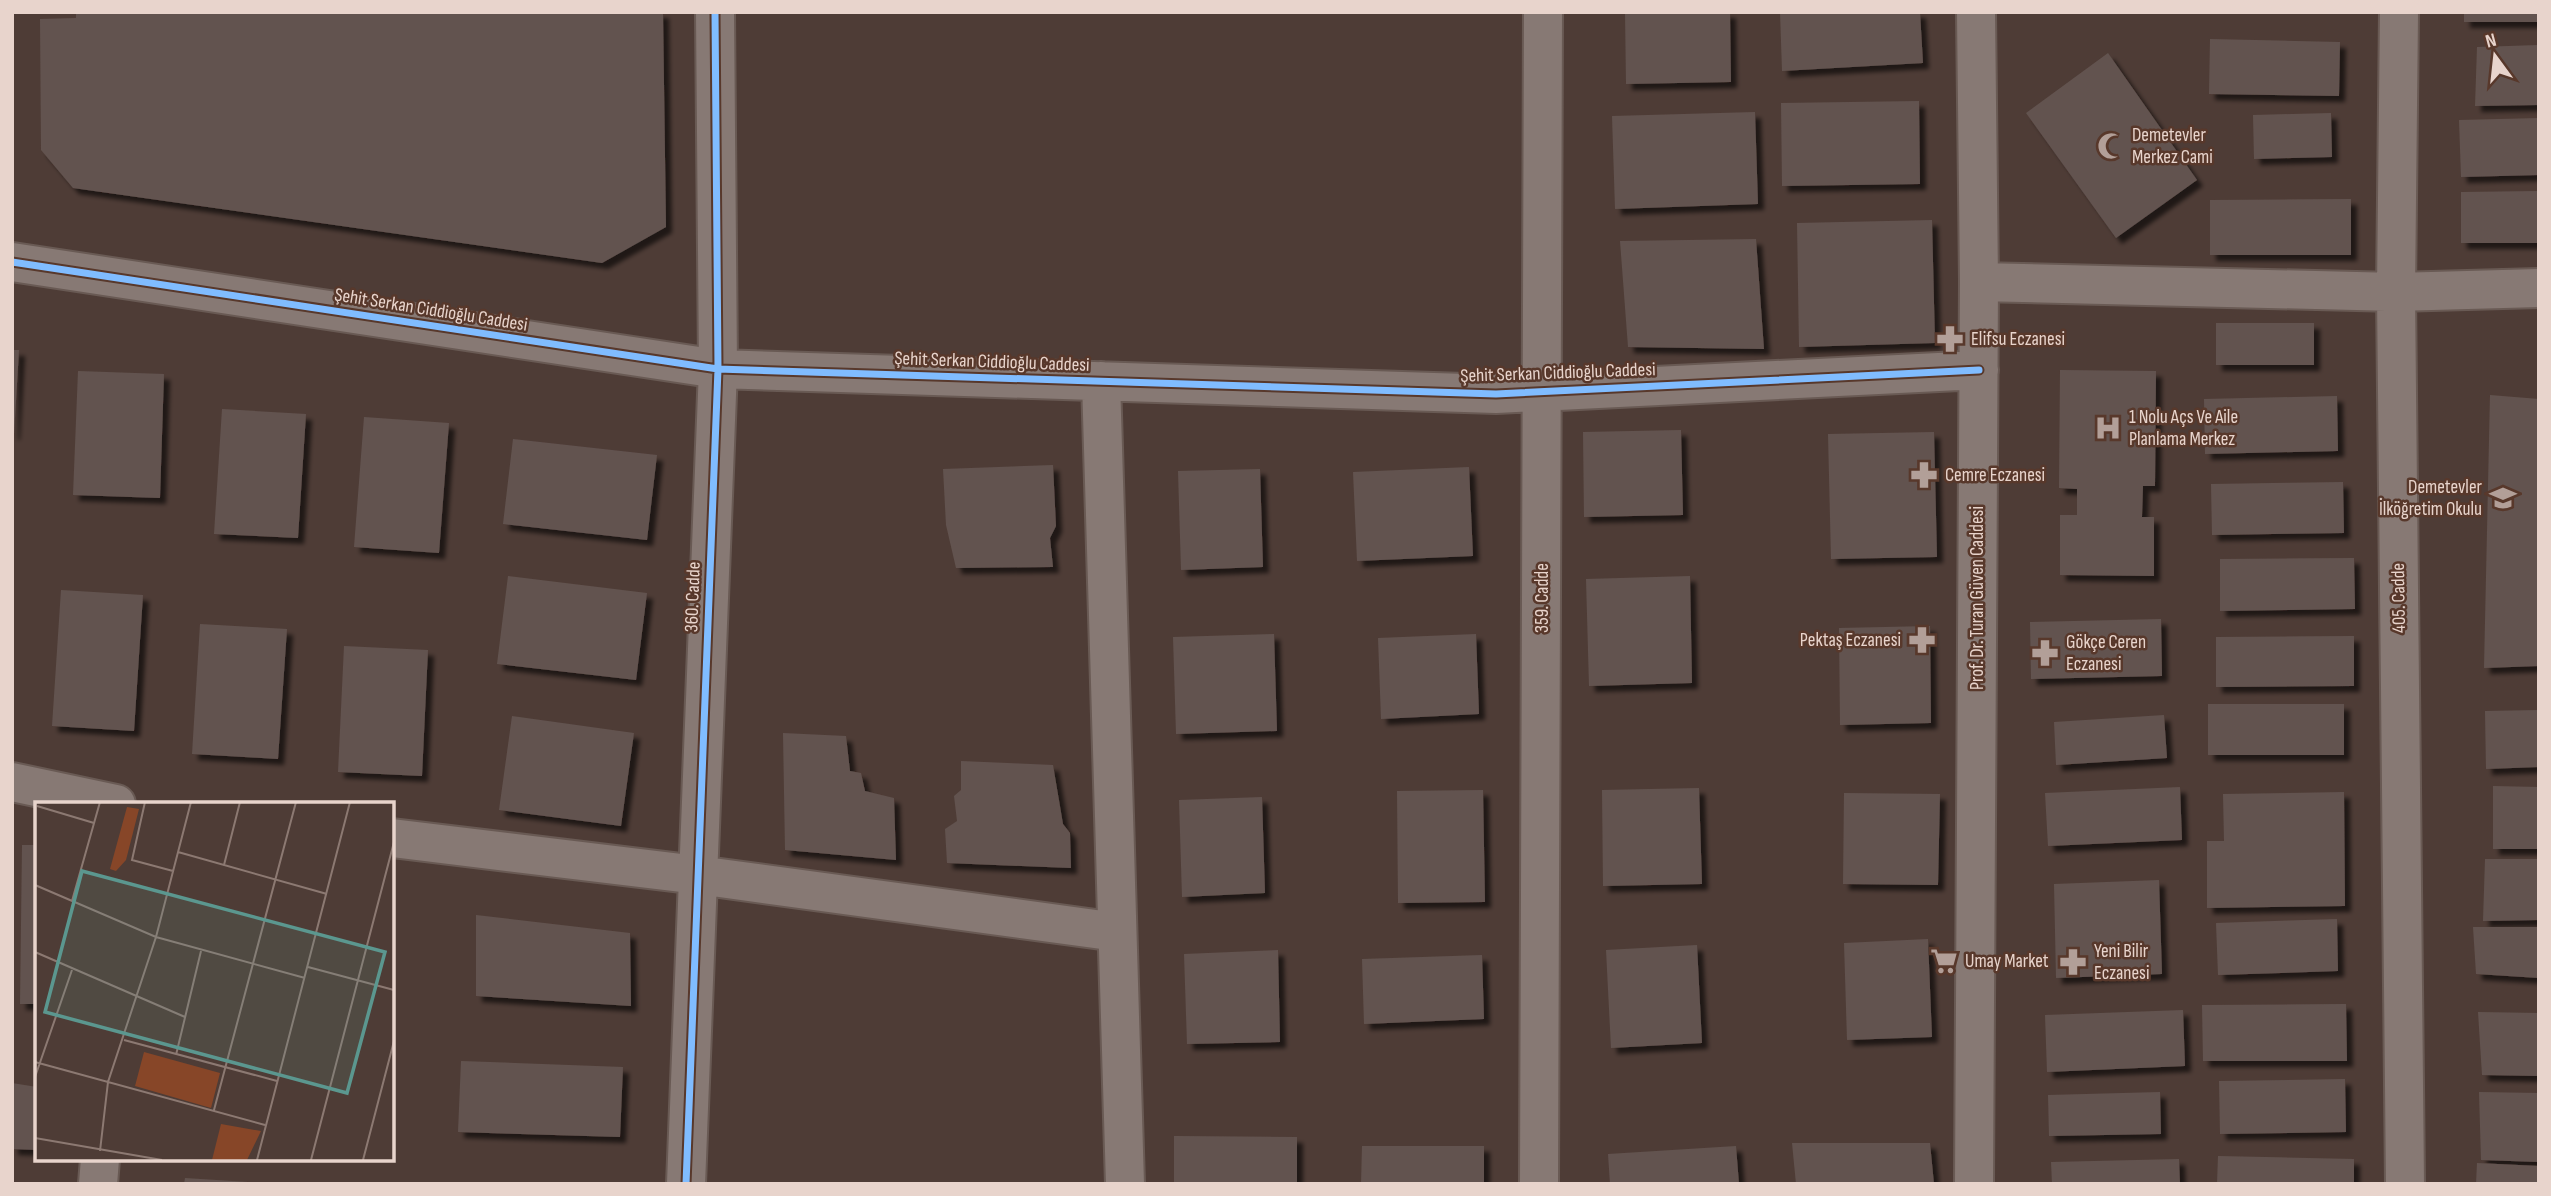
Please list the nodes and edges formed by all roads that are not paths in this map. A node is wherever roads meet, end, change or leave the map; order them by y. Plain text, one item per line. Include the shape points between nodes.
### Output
1 (715, 12) edge
2 (1543, 12) edge
3 (1976, 12) edge
4 (2399, 12) edge
5 (12, 262) edge
6 (1979, 282) junction
7 (2539, 288) edge
8 (2396, 292) junction
9 (718, 369) junction
10 (1979, 370) junction
11 (1101, 381) junction
12 (1543, 392) junction
13 (12, 782) edge
14 (107, 802) edge
15 (394, 838) edge
16 (698, 875) junction
17 (1117, 932) junction
18 (100, 1161) edge
19 (98, 1184) edge
20 (686, 1184) edge
21 (1125, 1184) edge
22 (1539, 1184) edge
23 (1974, 1184) edge
24 (2405, 1184) edge

1 - 9 street, 360. Cadde
2 - 12 street, 359. Cadde
3 - 6 street, Prof. Dr. Turan Güven Caddesi
4 - 8 street, 405. Cadde
5 - 9 street, Şehit Serkan Ciddioğlu Caddesi
6 - 8 street
6 - 10 street, Prof. Dr. Turan Güven Caddesi
7 - 8 street
8 - 24 street, 405. Cadde
9 - 11 street, Şehit Serkan Ciddioğlu Caddesi
9 - 16 street, 360. Cadde
10 - 12 street, Şehit Serkan Ciddioğlu Caddesi
10 - 23 street, Prof. Dr. Turan Güven Caddesi
11 - 12 street, Şehit Serkan Ciddioğlu Caddesi
11 - 17 street
12 - 22 street, 359. Cadde
13 - 14 street
15 - 16 street
16 - 17 street
16 - 20 street, 360. Cadde
17 - 21 street
18 - 19 street

